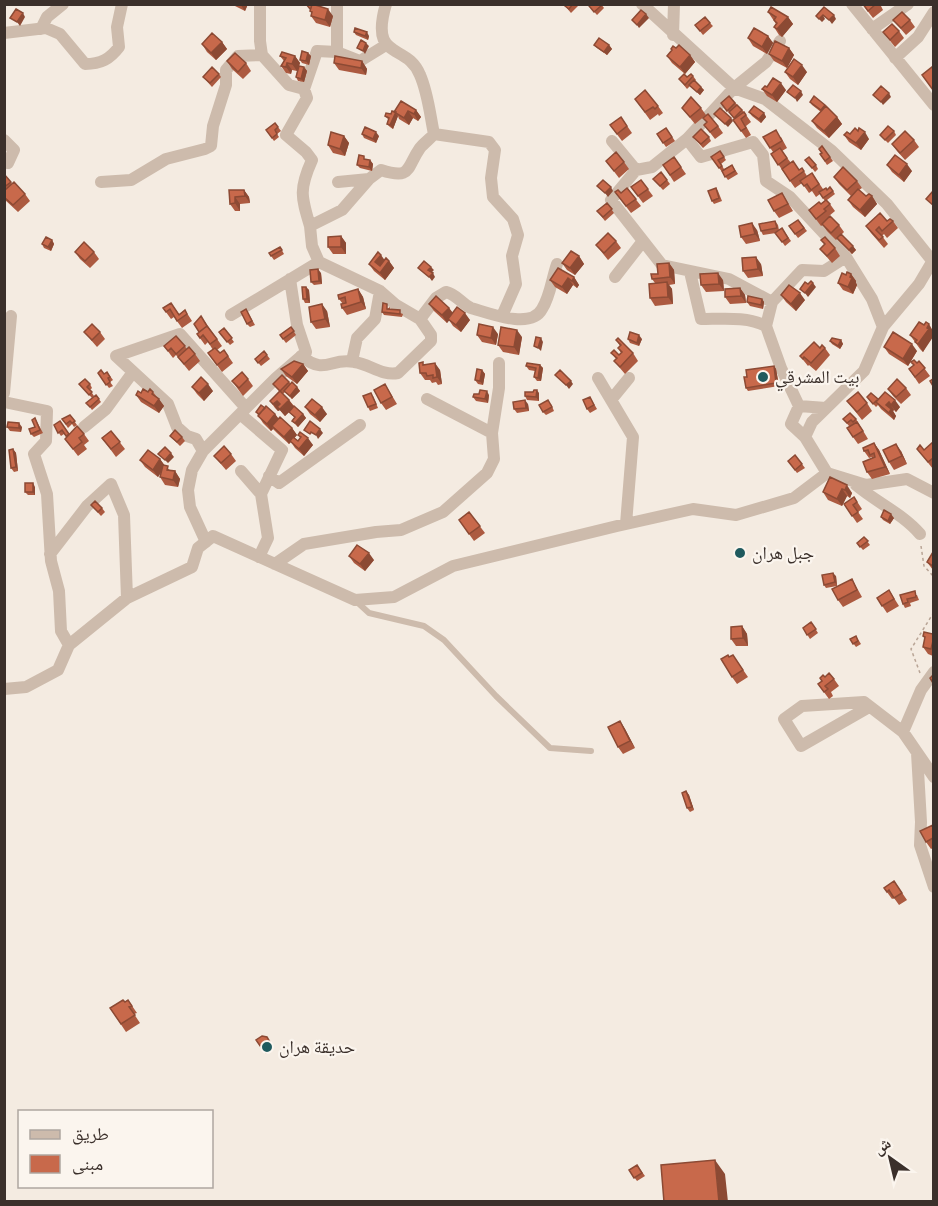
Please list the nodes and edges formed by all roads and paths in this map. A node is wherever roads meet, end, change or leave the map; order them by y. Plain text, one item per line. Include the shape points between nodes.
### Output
1 (63, 4) edge
2 (122, 4) edge
3 (260, 4) edge
4 (337, 4) edge
5 (386, 4) edge
6 (642, 4) edge
7 (674, 4) edge
8 (852, 4) edge
9 (908, 4) edge
10 (931, 4) edge
11 (933, 11) edge
12 (41, 29) junction
13 (872, 29) junction
14 (4, 33) edge
15 (673, 35) junction
16 (780, 41) edge
17 (386, 45) junction
18 (337, 52) junction
19 (262, 55) junction
20 (895, 58) junction
21 (734, 88) junction
22 (304, 89) junction
23 (933, 105) edge
24 (434, 134) junction
25 (687, 139) junction
26 (4, 140) edge
27 (612, 141) dead end
28 (8, 163) dead end
29 (636, 170) junction
30 (369, 179) junction
31 (101, 182) dead end
32 (338, 182) dead end
33 (310, 226) junction
34 (643, 241) junction
35 (846, 257) junction
36 (319, 262) junction
37 (933, 262) edge
38 (557, 264) dead end
39 (690, 272) junction
40 (615, 277) dead end
41 (290, 279) junction
42 (380, 291) junction
43 (772, 302) junction
44 (231, 315) dead end
45 (11, 316) dead end
46 (502, 316) junction
47 (420, 319) junction
48 (766, 326) junction
49 (883, 327) junction
50 (301, 356) junction
51 (352, 361) junction
52 (499, 363) dead end
53 (133, 372) junction
54 (598, 378) dead end
55 (629, 378) dead end
56 (4, 393) edge
57 (427, 399) dead end
58 (611, 400) junction
59 (4, 402) edge
60 (799, 406) junction
61 (826, 408) junction
62 (243, 411) junction
63 (360, 425) dead end
64 (84, 427) dead end
65 (492, 433) junction
66 (805, 437) junction
67 (203, 451) junction
68 (241, 471) dead end
69 (827, 473) junction
70 (269, 476) junction
71 (850, 480) junction
72 (930, 487) edge
73 (261, 494) junction
74 (626, 524) junction
75 (920, 534) joint
76 (206, 542) junction
77 (50, 554) junction
78 (259, 557) junction
79 (274, 564) junction
80 (933, 577) edge
81 (127, 598) junction
82 (355, 600) junction
83 (933, 612) edge
84 (69, 645) junction
85 (933, 672) edge
86 (924, 685) junction
87 (4, 689) edge
88 (869, 706) junction
89 (903, 732) junction
90 (591, 751) dead end
91 (917, 753) junction
92 (932, 770) edge
93 (933, 887) edge

1 - 12 street via 47,17
2 - 12 street via 117,27 119,46 111,57 97,64 85,64 60,34
3 - 19 street
4 - 18 street
5 - 17 street via 381,26
6 - 15 street
7 - 15 street
8 - 13 street
9 - 13 street
10 - 11 street
11 - 20 street via 918,37
12 - 14 street
13 - 20 street
15 - 21 street
16 - 21 street via 766,62
17 - 18 street via 360,61
17 - 24 street via 410,61 420,74
18 - 22 street via 317,51
19 - 22 street via 289,85
19 - 31 street via 238,56 226,70 211,146 166,159 131,180
20 - 23 street
21 - 25 street
21 - 37 street via 765,99 832,151 887,204
22 - 33 street via 307,98 286,135 312,160 302,187
24 - 30 street via 405,172 381,170
24 - 46 street via 489,142 495,150 493,197 513,219 518,235 512,256 516,284
25 - 29 street via 652,167
25 - 35 street via 701,157 753,142 762,155 766,181 790,197
26 - 28 street via 14,150
27 - 29 street
29 - 34 street via 611,200
30 - 32 street
30 - 33 street via 342,210
33 - 36 street
34 - 39 street via 662,265
34 - 40 street
35 - 43 street via 824,271 802,270
35 - 49 street via 872,299
36 - 41 street
36 - 42 street
37 - 49 street
38 - 46 street via 539,314 520,320
39 - 43 street via 729,279
39 - 48 street via 701,320 757,321
41 - 44 street
41 - 50 street via 297,325 306,352
42 - 47 street
42 - 51 street via 375,319 357,338
43 - 48 street
45 - 56 street
46 - 47 street via 464,305 446,292 436,298
47 - 51 street via 431,341 398,373 379,372
48 - 60 street
49 - 61 street via 864,371
50 - 51 street via 320,366
50 - 62 street
52 - 65 street
53 - 62 street via 116,356 180,333
53 - 64 street via 106,409
53 - 67 street via 168,404 177,428 196,439
54 - 58 street
55 - 58 street
57 - 65 street
58 - 74 street via 633,437
59 - 77 street via 47,411 46,441 33,454 47,494
60 - 61 street
60 - 66 street via 791,424
61 - 66 street via 812,422
62 - 67 street
62 - 70 street via 282,450
63 - 70 street via 279,483
65 - 79 street via 494,459 487,472 443,512 401,530 304,544
66 - 69 street
67 - 76 street via 192,470 188,498
68 - 73 street
69 - 71 street
69 - 74 street via 794,498 735,514 693,509
70 - 73 street
71 - 72 street via 867,486 907,479
71 - 75 street via 873,500 910,522
73 - 78 street via 268,538
74 - 82 street via 453,566 394,597
75 - 80 path via 924,566
76 - 78 street via 213,536
76 - 81 street via 198,548 192,567
77 - 81 street via 87,506 111,484 124,515
77 - 84 street via 59,591 61,632
78 - 79 street
79 - 82 street
81 - 84 street
82 - 90 lane via 369,613 424,626 444,640 550,748
83 - 86 path via 911,649
84 - 87 street via 58,670 26,687
85 - 86 street
86 - 89 street
88 - 88 street via 801,746 784,719 802,706 864,702
88 - 89 street
89 - 91 street
91 - 92 street
91 - 93 street via 920,845

